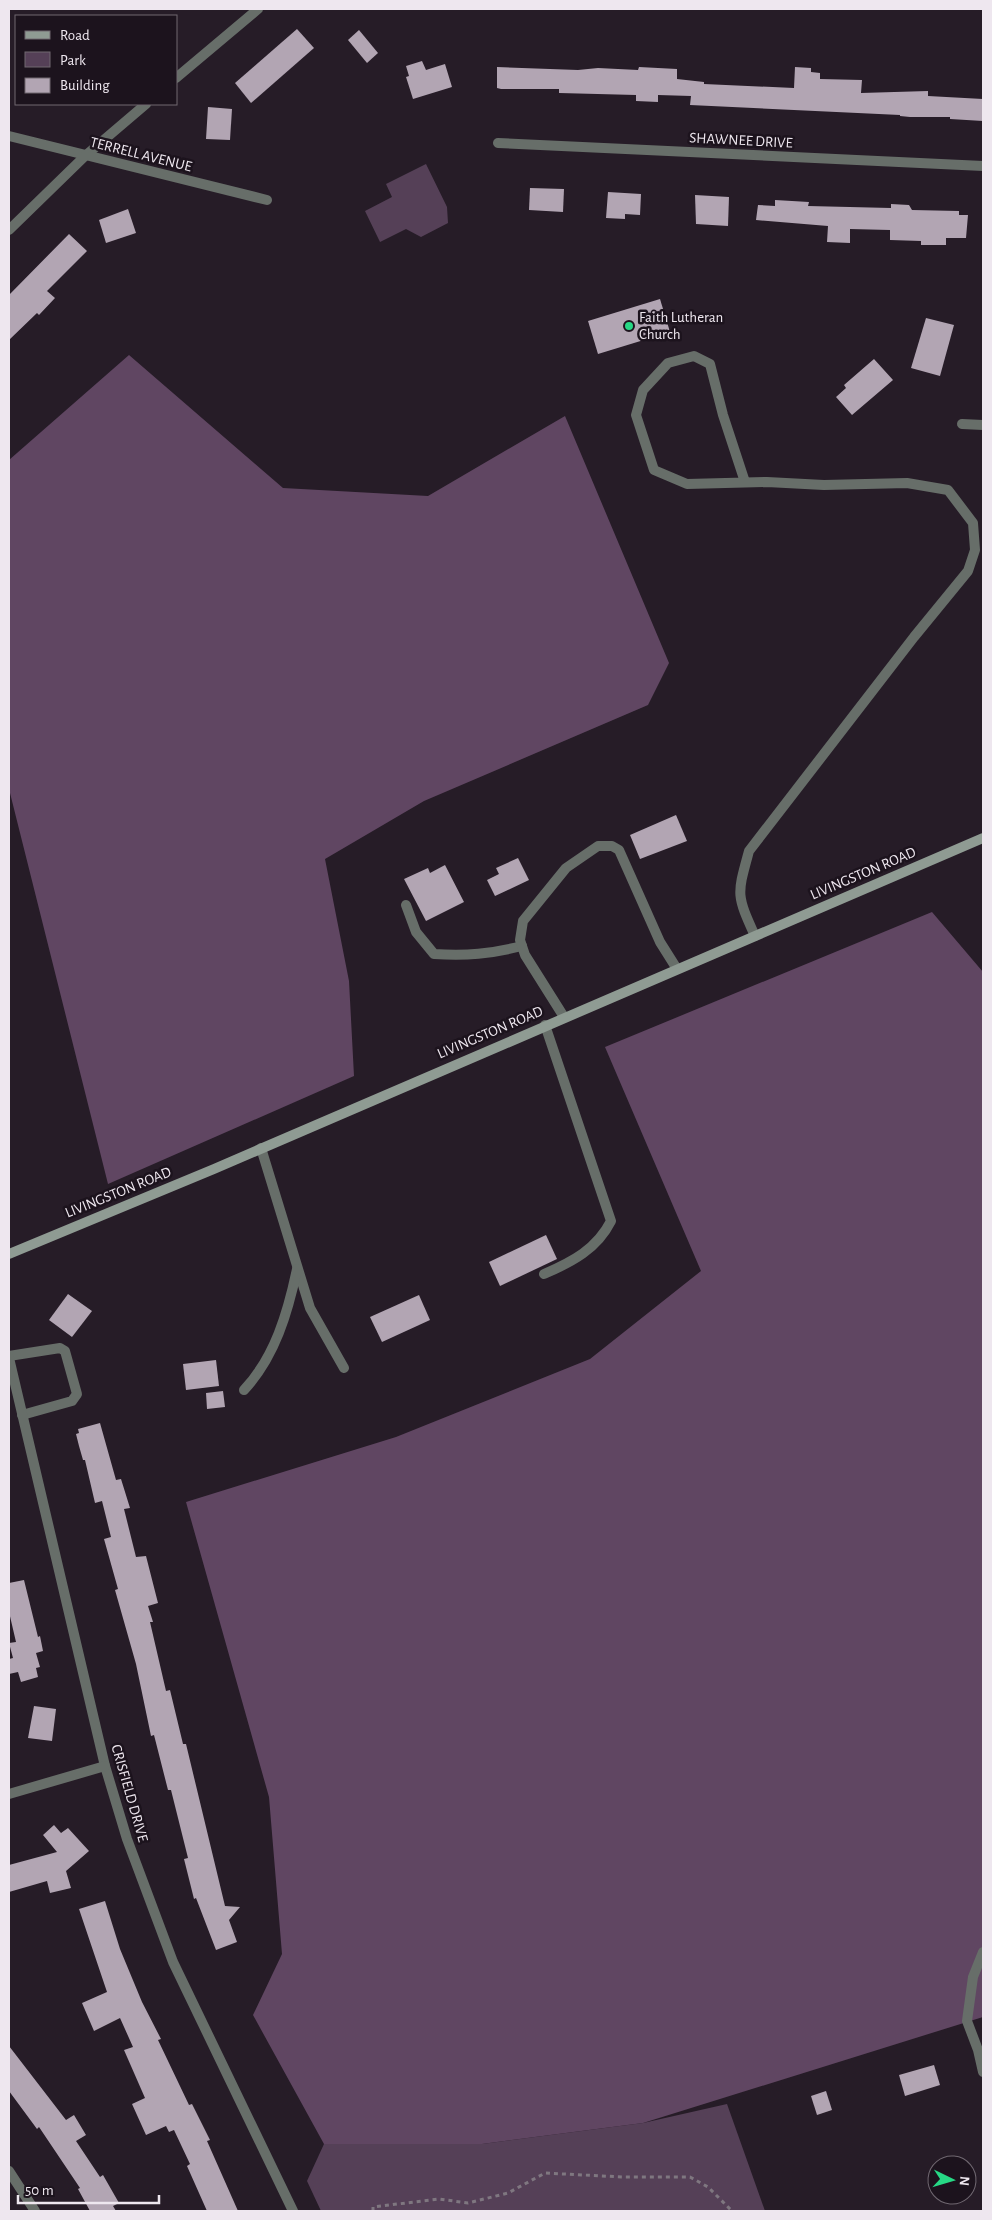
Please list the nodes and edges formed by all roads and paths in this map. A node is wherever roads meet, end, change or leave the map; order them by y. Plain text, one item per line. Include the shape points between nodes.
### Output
1 (258, 9) edge
2 (178, 76) edge
3 (145, 105) edge
4 (9, 136) edge
5 (498, 143) dead end
6 (85, 156) junction
7 (983, 166) edge
8 (267, 200) dead end
9 (9, 230) edge
10 (962, 424) dead end
11 (983, 425) edge
12 (746, 482) junction
13 (983, 838) edge
14 (406, 905) dead end
15 (755, 936) junction
16 (522, 946) junction
17 (677, 969) junction
18 (564, 1017) junction
19 (545, 1025) junction
20 (261, 1148) junction
21 (9, 1254) edge
22 (298, 1268) junction
23 (544, 1274) dead end
24 (9, 1357) edge
25 (344, 1368) dead end
26 (244, 1390) dead end
27 (22, 1415) junction
28 (105, 1766) junction
29 (9, 1794) edge
30 (983, 1952) edge
31 (983, 2072) edge
32 (9, 2171) edge
33 (35, 2211) edge
34 (292, 2211) edge
35 (373, 2211) edge
36 (732, 2211) edge

1 - 2 street
3 - 6 street
4 - 6 street, TERRELL AVENUE
5 - 7 street, SHAWNEE DRIVE
6 - 8 street, TERRELL AVENUE
6 - 9 street
10 - 11 street
12 - 12 street via 688,484 654,470 636,415 642,390 668,363 694,356 710,364
12 - 15 street via 824,485 907,483 948,490 973,523 975,550 968,571 749,851 739,898
13 - 15 main road, LIVINGSTON ROAD
14 - 16 street via 416,932 434,954 487,954
15 - 17 main road, LIVINGSTON ROAD
16 - 17 street via 523,922 566,868 598,846 612,846 619,850 660,942
16 - 18 street
17 - 18 main road, LIVINGSTON ROAD
18 - 19 main road, LIVINGSTON ROAD
19 - 20 main road, LIVINGSTON ROAD
19 - 23 street via 611,1221 600,1239 583,1254 569,1264
20 - 21 main road, LIVINGSTON ROAD
20 - 22 street
22 - 25 street via 310,1308
22 - 26 street via 290,1307 274,1346 256,1378
24 - 27 street, CRISFIELD DRIVE
24 - 27 street via 60,1348 65,1351 77,1394 72,1401
27 - 28 street, CRISFIELD DRIVE
28 - 29 street
28 - 34 street, CRISFIELD DRIVE via 142,1882 173,1962
30 - 31 street via 973,1977 966,2021
32 - 33 street
35 - 36 path via 373,2207 439,2199 468,2204 508,2193 545,2173 690,2177 708,2187

